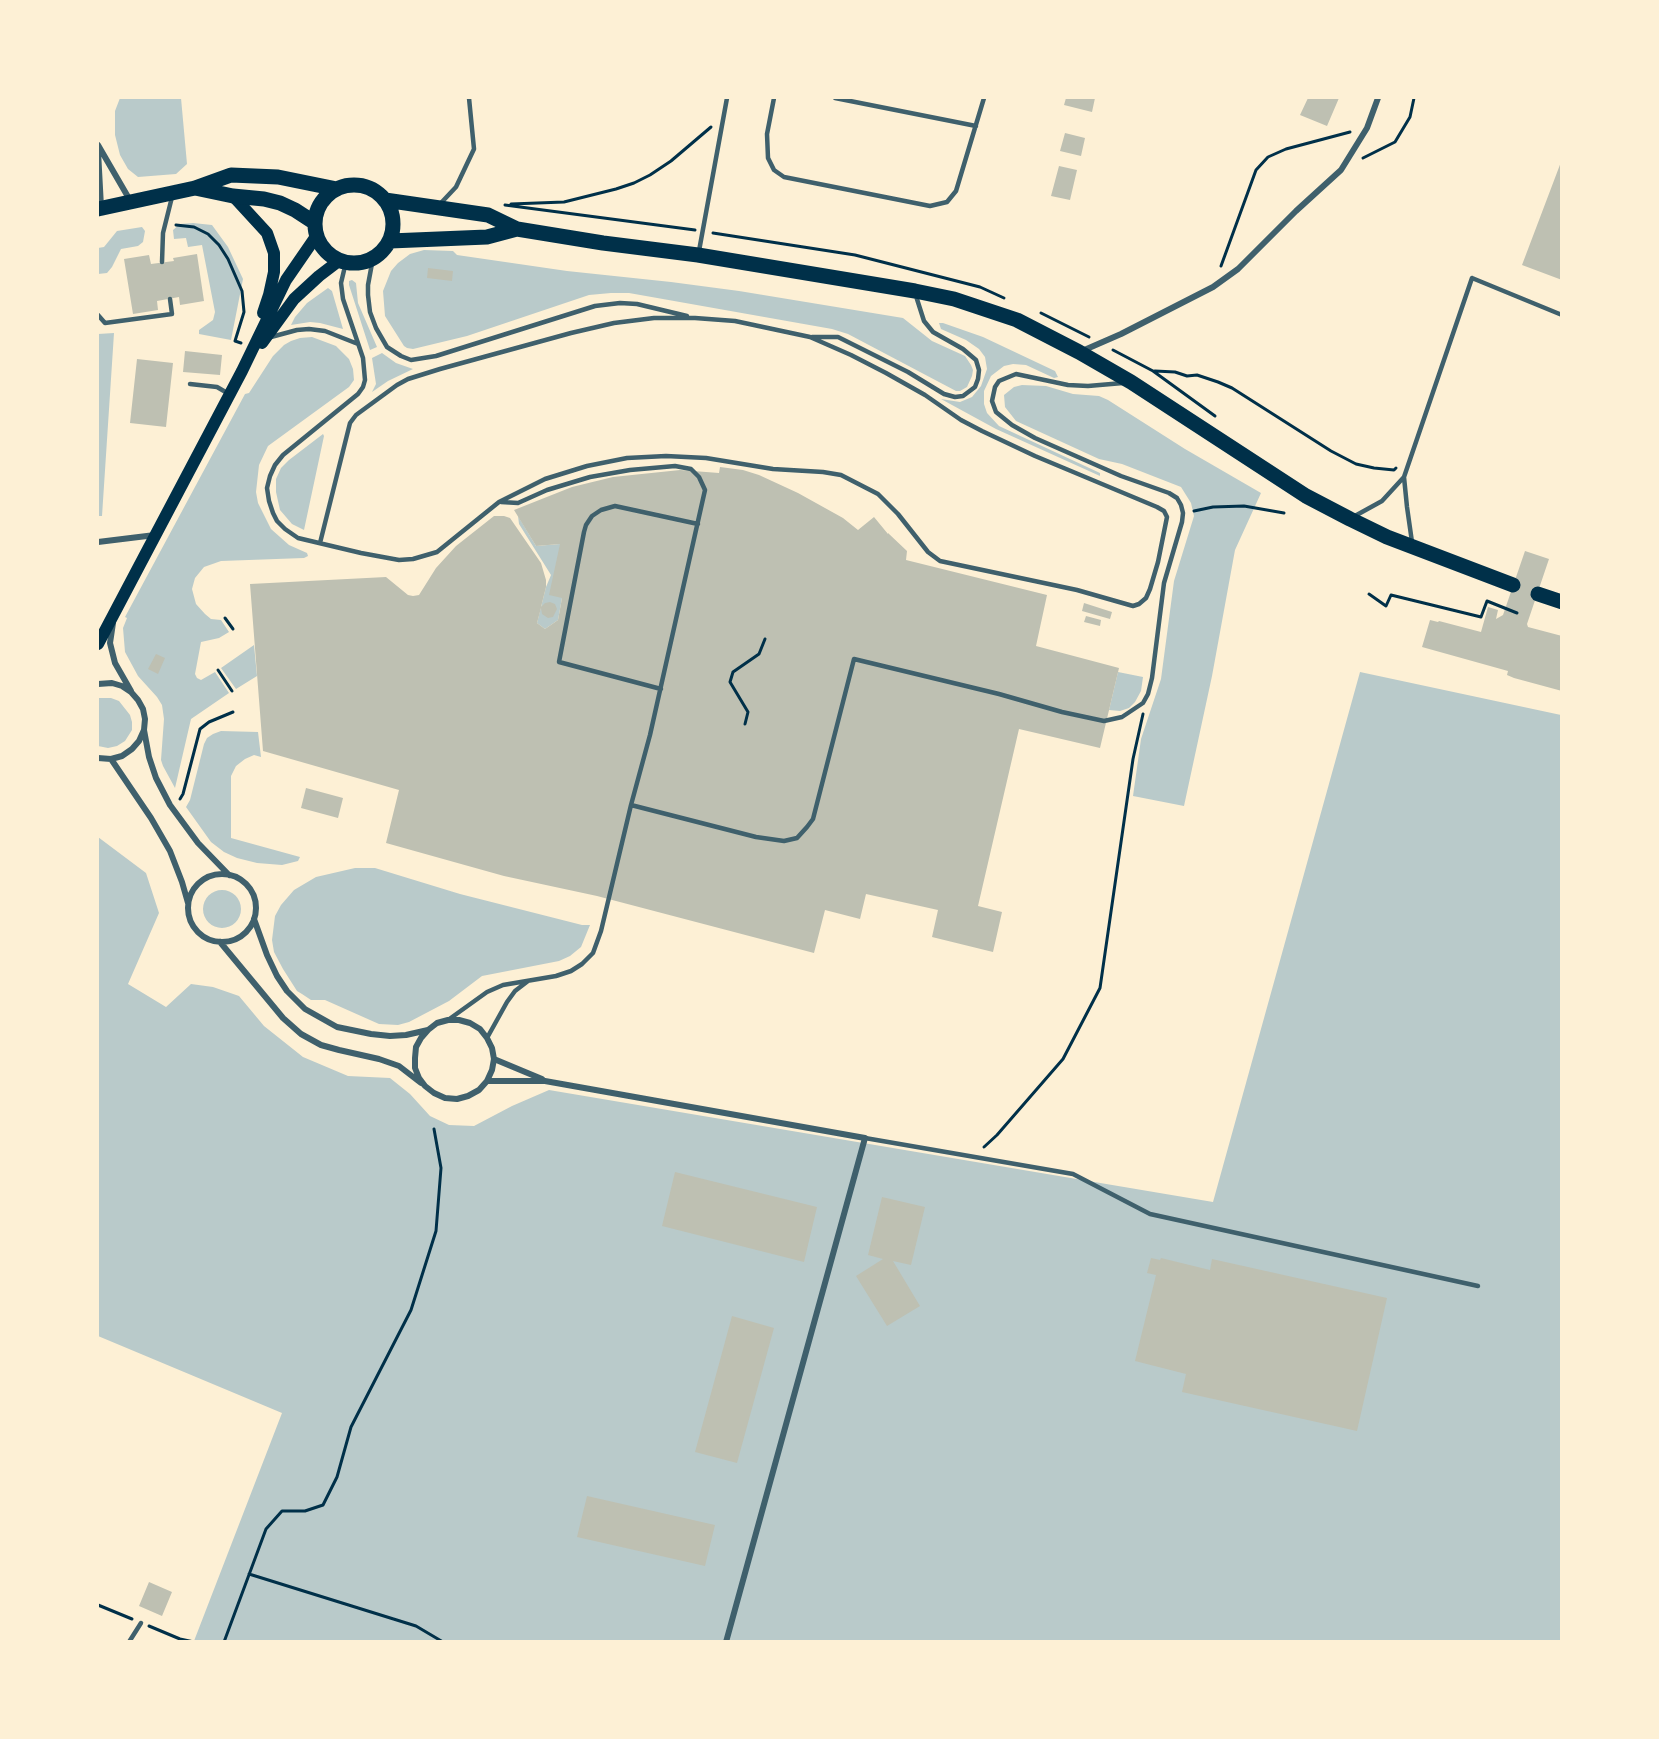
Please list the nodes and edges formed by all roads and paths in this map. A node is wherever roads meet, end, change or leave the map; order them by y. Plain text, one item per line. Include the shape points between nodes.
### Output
1 (469, 98) edge
2 (727, 98) edge
3 (774, 98) edge
4 (835, 98) edge
5 (984, 98) edge
6 (1378, 98) edge
7 (1414, 98) edge
8 (723, 117) junction
9 (976, 126) junction
10 (1367, 128) junction
11 (98, 144) edge
12 (98, 151) edge
13 (1341, 170) junction
14 (195, 189) junction
15 (337, 189) junction
16 (173, 193) junction
17 (233, 196) junction
18 (385, 200) junction
19 (131, 202) junction
20 (436, 208) junction
21 (99, 209) edge
22 (600, 216) dead end
23 (166, 224) junction
24 (316, 229) junction
25 (517, 229) junction
26 (390, 241) junction
27 (698, 255) junction
28 (373, 258) junction
29 (343, 261) junction
30 (162, 262) dead end
31 (1213, 287) junction
32 (915, 291) junction
33 (170, 299) dead end
34 (648, 307) junction
35 (98, 315) edge
36 (1562, 315) edge
37 (654, 318) junction
38 (695, 318) junction
39 (810, 337) junction
40 (265, 339) junction
41 (358, 344) junction
42 (530, 344) junction
43 (250, 348) junction
44 (529, 351) dead end
45 (1079, 352) junction
46 (242, 371) junction
47 (1154, 371) dead end
48 (1131, 382) junction
49 (190, 384) dead end
50 (229, 394) junction
51 (1409, 462) junction
52 (1404, 477) junction
53 (499, 502) junction
54 (1183, 513) junction
55 (1284, 513) dead end
56 (1350, 519) junction
57 (698, 524) junction
58 (156, 535) junction
59 (98, 542) edge
60 (320, 543) junction
61 (1413, 547) junction
62 (1513, 585) dead end
63 (1369, 594) dead end
64 (1538, 594) dead end
65 (1562, 602) edge
66 (115, 613) junction
67 (1517, 613) dead end
68 (225, 618) dead end
69 (232, 629) dead end
70 (765, 639) dead end
71 (98, 644) edge
72 (218, 670) dead end
73 (98, 684) edge
74 (661, 689) junction
75 (232, 691) dead end
76 (131, 692) junction
77 (1148, 694) junction
78 (233, 712) dead end
79 (745, 724) dead end
80 (144, 730) junction
81 (98, 759) edge
82 (111, 759) junction
83 (180, 799) dead end
84 (631, 805) junction
85 (230, 875) junction
86 (189, 904) junction
87 (254, 919) junction
88 (220, 942) junction
89 (528, 981) junction
90 (448, 1020) junction
91 (428, 1030) junction
92 (487, 1038) junction
93 (494, 1059) junction
94 (487, 1081) junction
95 (545, 1081) junction
96 (425, 1086) junction
97 (434, 1129) dead end
98 (865, 1138) junction
99 (978, 1153) dead end
100 (1478, 1286) dead end
101 (249, 1574) junction
102 (141, 1623) dead end
103 (129, 1641) edge
104 (224, 1641) edge
105 (443, 1641) edge
106 (726, 1641) edge

1 - 20 lane via 474,149 456,187
2 - 8 lane
3 - 9 lane via 767,134 768,158 774,170 784,177 930,206 947,202 956,191
4 - 9 lane
5 - 9 lane
6 - 10 street
7 - 13 path via 1410,117 1395,142
8 - 22 path via 671,161 634,183 564,202 497,204
8 - 27 lane
10 - 13 street
10 - 31 path via 1268,157 1256,171
11 - 19 street
12 - 21 street
13 - 31 street via 1238,269
14 - 15 main road via 231,175 278,177
14 - 16 main road
14 - 17 main road
15 - 18 main road via 363,187
15 - 24 main road via 325,197 318,209
16 - 19 main road
16 - 23 lane
17 - 24 main road via 280,203 295,210
17 - 43 main road via 267,233 274,253 269,295
18 - 20 main road
18 - 26 main road via 393,219
19 - 21 main road
20 - 25 main road via 488,215
23 - 30 lane
23 - 43 path via 194,227 219,245 242,291 244,312 235,341
24 - 29 main road via 322,246
24 - 46 main road via 286,280
25 - 26 main road via 487,237
25 - 27 main road
26 - 28 main road
27 - 32 main road
28 - 29 main road
28 - 34 lane via 368,285 370,312 387,347 411,360 436,356 595,306 620,303
29 - 40 main road via 294,299
29 - 41 lane via 343,299
31 - 45 street
32 - 39 lane via 924,321 933,332 976,360 978,379 975,387 963,396 944,394 838,337
32 - 45 main road via 1017,320
33 - 35 lane via 172,314 105,323
34 - 37 lane
34 - 38 lane
36 - 51 lane via 1472,278
37 - 38 lane
37 - 42 lane via 614,322
38 - 39 lane via 735,321
39 - 53 lane via 886,372 982,431 1164,511 1167,517 1160,553 1146,598 1139,604 1128,605 940,561 878,494 850,479 824,472 696,458 627,458 545,479
40 - 41 lane via 309,329
40 - 46 main road
41 - 60 lane via 365,374 363,387 283,455 268,482 269,501 277,521 298,538
42 - 44 lane
42 - 60 lane via 408,379 356,415 348,427
43 - 46 main road
45 - 48 main road
46 - 50 main road
47 - 51 path via 1197,375 1232,388 1356,464 1394,470
48 - 54 lane via 1068,385 1016,374 999,381 992,401 996,412 1011,425 1169,493 1179,501
48 - 56 main road via 1306,496
49 - 50 lane via 218,387
50 - 58 main road
51 - 52 lane
52 - 56 lane via 1382,501
52 - 61 lane
53 - 57 lane via 518,503 590,477 675,466 691,469 705,490
53 - 60 lane via 443,548 426,556 399,560
54 - 55 path via 1244,506
54 - 77 lane via 1164,583
56 - 61 main road
57 - 74 lane
57 - 74 lane via 615,506 592,516 584,532 559,662
58 - 59 street
58 - 66 main road
61 - 62 main road
63 - 67 path via 1386,606 1391,595 1481,617 1487,601
64 - 65 main road
66 - 71 main road
66 - 76 street via 110,643
68 - 69 path
70 - 79 path via 759,654 733,672 730,682 748,712
72 - 75 path
73 - 76 street via 112,683
74 - 84 lane
76 - 80 street via 143,709
77 - 84 lane via 1129,714 1104,722 854,659 813,819 797,838 784,841 756,837
77 - 99 path via 1132,759 1100,988 1064,1059
78 - 83 path via 200,729
80 - 82 street via 132,749
80 - 85 street via 156,778 170,805 198,843
81 - 82 street
82 - 86 street via 170,851
84 - 89 lane via 593,953 571,971
85 - 86 street via 207,878 198,884
85 - 87 street via 240,879 254,897
86 - 88 street via 189,915 200,934
87 - 88 street via 241,936
87 - 91 street via 277,976 305,1009 337,1027 360,1033 390,1036
88 - 96 street via 301,1034 321,1045 399,1066
89 - 90 lane via 487,992
89 - 92 lane via 511,996
90 - 91 street
90 - 92 street via 470,1023
91 - 96 street via 416,1047 415,1058 415,1068
92 - 93 street
93 - 94 street
93 - 95 street
94 - 95 street
94 - 96 street via 474,1093 457,1099 445,1098
95 - 98 street
97 - 101 path via 441,1168 435,1232 411,1310 351,1427 337,1477 323,1506 282,1511 266,1529
98 - 100 lane via 1073,1174 1150,1214
98 - 106 street
101 - 104 path
101 - 105 path via 416,1626
102 - 103 lane

